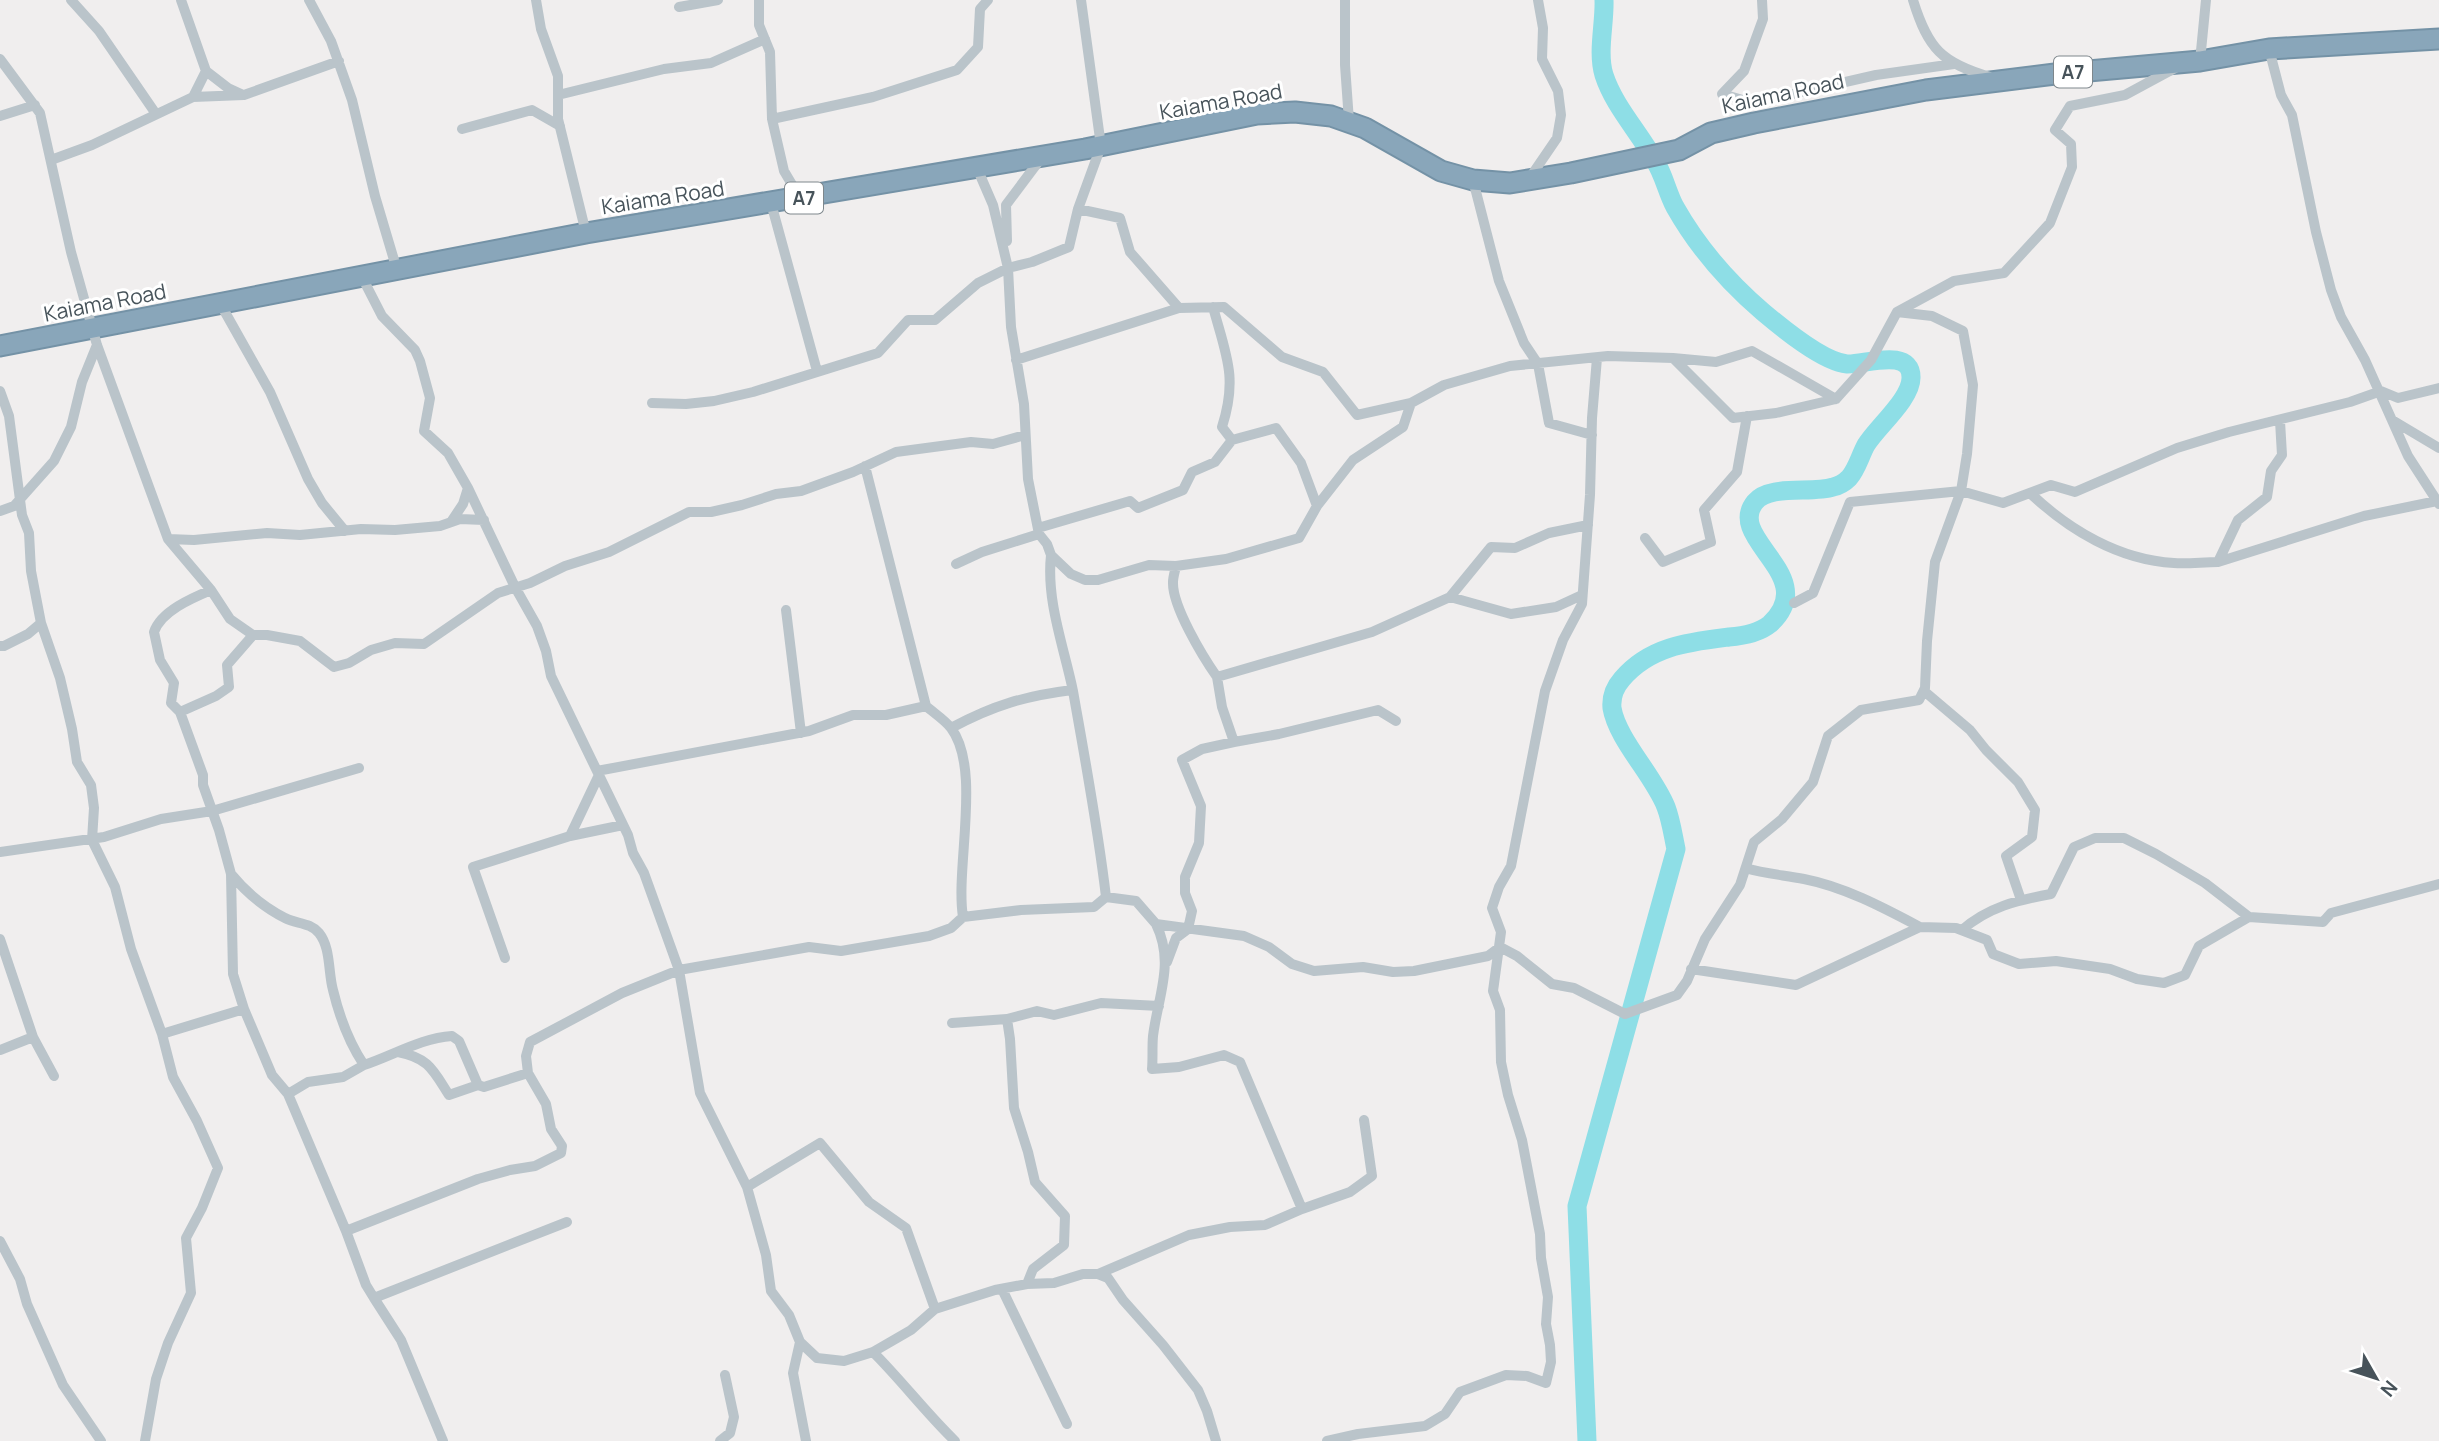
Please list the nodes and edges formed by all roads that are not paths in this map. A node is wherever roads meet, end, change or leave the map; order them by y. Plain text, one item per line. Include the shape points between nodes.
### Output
1 (71, 0) edge
2 (181, 0) edge
3 (309, 0) edge
4 (536, 0) edge
5 (718, 0) edge
6 (759, 0) edge
7 (988, 0) edge
8 (1081, 0) edge
9 (1345, 0) edge
10 (1538, 0) edge
11 (1762, 0) edge
12 (1913, 0) edge
13 (2206, 0) edge
14 (679, 7) dead end
15 (765, 39) junction
16 (2439, 39) edge
17 (2269, 49) junction
18 (0, 59) edge
19 (339, 61) junction
20 (2193, 62) junction
21 (1954, 64) junction
22 (206, 71) junction
23 (2003, 81) junction
24 (244, 95) junction
25 (558, 95) junction
26 (193, 97) junction
27 (35, 105) junction
28 (156, 114) junction
29 (0, 116) edge
30 (772, 120) junction
31 (1349, 121) junction
32 (560, 126) junction
33 (462, 130) dead end
34 (1101, 146) junction
35 (1043, 157) junction
36 (51, 160) junction
37 (977, 168) junction
38 (1473, 180) junction
39 (1527, 181) junction
40 (800, 198) junction
41 (771, 203) junction
42 (1078, 209) junction
43 (586, 233) junction
44 (1008, 268) junction
45 (397, 270) junction
46 (362, 277) junction
47 (221, 305) junction
48 (1213, 307) junction
49 (1179, 308) junction
50 (1897, 312) junction
51 (95, 337) junction
52 (0, 346) edge
53 (1597, 358) junction
54 (1673, 358) junction
55 (1016, 360) junction
56 (1538, 364) junction
57 (817, 371) junction
58 (2439, 388) edge
59 (0, 391) edge
60 (2381, 391) junction
61 (1836, 399) junction
62 (652, 402) dead end
63 (1411, 403) junction
64 (1747, 416) junction
65 (2392, 420) junction
66 (2280, 421) junction
67 (1025, 435) junction
68 (1592, 435) junction
69 (1232, 440) junction
70 (2439, 448) edge
71 (865, 466) junction
72 (468, 488) junction
73 (1961, 491) junction
74 (2030, 493) junction
75 (20, 499) junction
76 (2438, 503) edge
77 (1317, 506) junction
78 (0, 511) edge
79 (484, 520) junction
80 (451, 522) junction
81 (1588, 525) junction
82 (345, 531) junction
83 (1039, 531) junction
84 (1645, 538) dead end
85 (168, 539) junction
86 (1051, 555) junction
87 (2218, 562) junction
88 (956, 564) dead end
89 (1176, 566) junction
90 (515, 587) junction
91 (211, 590) junction
92 (1582, 595) junction
93 (1450, 597) junction
94 (1794, 603) dead end
95 (786, 610) dead end
96 (41, 623) junction
97 (253, 635) junction
98 (0, 646) edge
99 (1217, 677) junction
100 (1072, 691) junction
101 (1924, 691) junction
102 (926, 706) junction
103 (180, 712) junction
104 (1396, 721) dead end
105 (951, 728) junction
106 (801, 733) junction
107 (1234, 742) junction
108 (359, 768) dead end
109 (598, 773) junction
110 (212, 811) junction
111 (623, 825) junction
112 (570, 836) junction
113 (92, 839) junction
114 (0, 852) edge
115 (1745, 868) junction
116 (231, 874) junction
117 (2439, 884) edge
118 (1106, 897) junction
119 (2021, 900) junction
120 (963, 917) junction
121 (2249, 917) junction
122 (1156, 924) junction
123 (1920, 927) junction
124 (1188, 929) junction
125 (1962, 930) junction
126 (0, 939) edge
127 (1500, 947) junction
128 (505, 958) dead end
129 (1167, 963) junction
130 (1691, 969) junction
131 (679, 970) junction
132 (1159, 1006) junction
133 (244, 1009) junction
134 (1007, 1019) junction
135 (952, 1023) dead end
136 (162, 1034) junction
137 (33, 1037) junction
138 (0, 1050) edge
139 (398, 1052) junction
140 (364, 1065) junction
141 (528, 1073) junction
142 (54, 1076) dead end
143 (478, 1085) junction
144 (288, 1094) junction
145 (1364, 1120) dead end
146 (747, 1187) junction
147 (1302, 1209) junction
148 (567, 1222) dead end
149 (345, 1231) junction
150 (0, 1241) edge
151 (1098, 1273) junction
152 (1027, 1284) junction
153 (1002, 1289) junction
154 (374, 1298) junction
155 (935, 1308) junction
156 (800, 1342) junction
157 (873, 1352) junction
158 (725, 1375) dead end
159 (1067, 1424) dead end
160 (101, 1441) edge
161 (145, 1441) edge
162 (443, 1441) edge
163 (720, 1441) edge
164 (806, 1441) edge
165 (955, 1441) edge
166 (1216, 1441) edge
167 (1328, 1441) edge

1 - 28 street via 99,31
2 - 22 street
3 - 19 street
4 - 25 street via 558,76
5 - 14 street
6 - 15 street via 759,24
7 - 30 street via 980,9 978,47 957,70 873,97
8 - 34 street
9 - 31 street
10 - 39 street via 1542,59 1558,91 1561,115 1556,138
11 - 21 street via 1763,19 1744,71 1722,94 1753,103 1875,75
12 - 21 street via 1937,52
13 - 20 street
15 - 25 street via 711,63 664,69
15 - 30 street via 770,52
16 - 17 highway, Kaiama Road / A7
17 - 20 highway, Kaiama Road / A7
17 - 60 street via 2281,96 2292,115 2331,290
18 - 27 street
19 - 24 street
19 - 45 street
20 - 23 highway, Kaiama Road / A7
20 - 50 street via 2125,95 2070,106 2055,130 2071,145 2072,167 2050,223 2004,272 1954,281
21 - 23 street
22 - 24 street
22 - 26 street
23 - 39 highway, Kaiama Road / A7 via 1796,114 1711,133 1679,150
24 - 26 street
25 - 32 street
26 - 28 street
27 - 29 street
27 - 36 street
28 - 36 street
30 - 40 street via 784,171
31 - 34 highway, Kaiama Road / A7 via 1315,113 1257,114
31 - 38 highway, Kaiama Road / A7 via 1423,163
32 - 33 street via 532,110
32 - 43 street
34 - 35 highway, Kaiama Road / A7
34 - 42 street
35 - 37 highway, Kaiama Road / A7
35 - 44 street via 1006,205
36 - 51 street
37 - 40 highway, Kaiama Road / A7
37 - 44 street via 993,205
38 - 39 highway, Kaiama Road / A7
38 - 56 street via 1499,281 1524,343
40 - 41 highway, Kaiama Road / A7
41 - 43 highway, Kaiama Road / A7
41 - 57 street
42 - 44 street via 1069,247
42 - 49 street via 1120,218 1130,252
43 - 45 highway, Kaiama Road / A7
44 - 55 street
44 - 57 street via 978,283 935,320 908,320 878,354
45 - 46 highway, Kaiama Road / A7
46 - 47 highway, Kaiama Road / A7
46 - 72 street via 382,316 415,350 430,398 424,431 448,453
47 - 51 highway, Kaiama Road / A7
47 - 82 street via 270,392 308,479
48 - 49 street
48 - 63 street via 1224,307 1282,357 1323,372 1357,415
48 - 69 street via 1231,374 1222,426
49 - 55 street
50 - 61 street via 1871,360
50 - 73 street via 1932,316 1964,331 1973,385
51 - 52 highway, Kaiama Road / A7
51 - 75 street via 76,412 62,445 54,461
51 - 85 street
53 - 54 street
53 - 56 street
53 - 68 street
54 - 61 street via 1716,362 1752,351
54 - 64 street via 1733,418
55 - 67 street
56 - 63 street via 1510,366 1444,385
56 - 68 street via 1549,423
57 - 62 street via 715,401
58 - 60 street via 2398,398
59 - 75 street via 9,416
60 - 65 street
60 - 66 street
61 - 64 street
63 - 77 street via 1403,427 1353,460
64 - 84 street via 1737,472 1704,510 1711,542 1663,562
65 - 70 street
65 - 76 street
66 - 74 street via 2177,448 2075,492 2051,485
66 - 87 street via 2282,455 2271,471 2267,497 2238,520
67 - 71 street via 993,444 971,442 896,452
67 - 83 street
68 - 81 street
69 - 77 street via 1276,428 1301,463
69 - 83 street via 1214,462 1192,472 1182,490 1138,508 1130,501
71 - 90 street via 800,491 711,512 689,512 609,552
71 - 102 street
72 - 79 street
72 - 80 street
73 - 74 street via 2003,503
73 - 94 street via 1850,502 1813,593
73 - 101 street via 1935,562
74 - 87 street via 2083,534 2126,554 2173,563
75 - 78 street
75 - 96 street
76 - 87 street via 2364,516
77 - 89 street via 1299,538 1242,556
79 - 80 street
79 - 90 street
80 - 82 street
81 - 92 street
81 - 93 street via 1549,533 1516,548 1491,547
82 - 85 street
83 - 86 street
83 - 88 street
85 - 91 street
86 - 89 street via 1084,580 1149,565
86 - 100 street via 1049,578
89 - 99 street via 1173,585 1185,621
90 - 97 street via 498,593 424,644 395,643 334,667 300,641
90 - 109 street via 537,626 551,676
91 - 97 street via 230,618
91 - 103 street via 179,606 154,632 160,660 174,683 171,703
92 - 93 street via 1556,607 1511,614
92 - 127 street via 1545,691 1511,866 1492,908 1501,932
93 - 99 street via 1372,632
95 - 106 street
96 - 98 street
96 - 113 street via 60,678 77,762 91,785
97 - 103 street via 226,665 229,687
99 - 107 street
100 - 105 street via 1033,695 980,712
100 - 118 street
101 - 115 street via 1919,700 1861,710 1828,736 1813,782 1754,842
101 - 119 street via 1970,730 2018,782 2035,810 2032,838 2006,856
102 - 105 street
102 - 106 street via 853,716
103 - 110 street
104 - 107 street via 1378,710
105 - 120 street via 962,751 967,806
106 - 109 street
107 - 124 street via 1202,749 1182,760 1201,806 1199,843 1185,877 1192,911
108 - 110 street
109 - 111 street
109 - 112 street
110 - 113 street via 161,819
110 - 116 street
111 - 112 street
111 - 131 street
112 - 128 street via 473,867
113 - 114 street
113 - 136 street via 115,887 131,950
115 - 123 street via 1832,886
115 - 130 street via 1740,885
116 - 133 street via 233,974
116 - 140 street via 266,906 318,932 326,946 343,1022
117 - 121 street via 2331,913 2323,922
118 - 120 street via 1094,907
118 - 122 street via 1136,901
119 - 121 street via 2051,894 2074,847 2095,838 2124,838 2204,883
119 - 125 street via 1978,916
120 - 131 street via 951,928 929,936 841,951 809,947
121 - 125 street via 2199,946 2185,975 2164,983 2056,961 2019,964 1993,954 1987,940
122 - 124 street
122 - 129 street
123 - 125 street
123 - 130 street via 1796,985
124 - 127 street via 1244,936 1292,964 1314,971 1363,967 1414,971 1488,956
124 - 129 street via 1176,938
126 - 137 street
127 - 130 street via 1552,984 1574,988 1625,1014 1677,995
127 - 167 street via 1493,991 1500,1010 1501,1062 1522,1140 1546,1280 1551,1362 1546,1383 1506,1375 1460,1392 1445,1414 1425,1426
129 - 132 street
131 - 141 street via 622,993 530,1042
131 - 146 street via 701,1093
132 - 134 street via 1101,1003 1054,1015 1037,1011
132 - 147 street via 1152,1069 1224,1055 1240,1062
133 - 136 street
133 - 144 street via 272,1075
134 - 135 street
134 - 152 street via 1014,1108 1035,1182 1065,1216 1064,1245 1033,1269
136 - 161 street via 173,1077 218,1168 186,1238 191,1293 156,1379
137 - 138 street
137 - 142 street
139 - 140 street
139 - 143 street via 427,1062 449,1095
139 - 143 street via 419,1042 452,1037 459,1041
140 - 144 street via 343,1077 308,1082
141 - 143 street
141 - 149 street via 546,1104 561,1153 535,1166 478,1179
144 - 149 street
145 - 147 street via 1372,1176 1350,1192
146 - 155 street via 820,1143 869,1202 906,1228
146 - 156 street via 771,1291 789,1315
147 - 151 street via 1265,1225 1189,1235
148 - 154 street
149 - 154 street
150 - 160 street via 63,1385
151 - 152 street
151 - 166 street via 1108,1278 1198,1390
152 - 153 street
153 - 155 street
153 - 159 street
154 - 162 street via 401,1340
155 - 157 street via 911,1330
156 - 157 street via 817,1358 844,1361
156 - 164 street via 793,1373
157 - 165 street
158 - 163 street via 734,1417 730,1433

